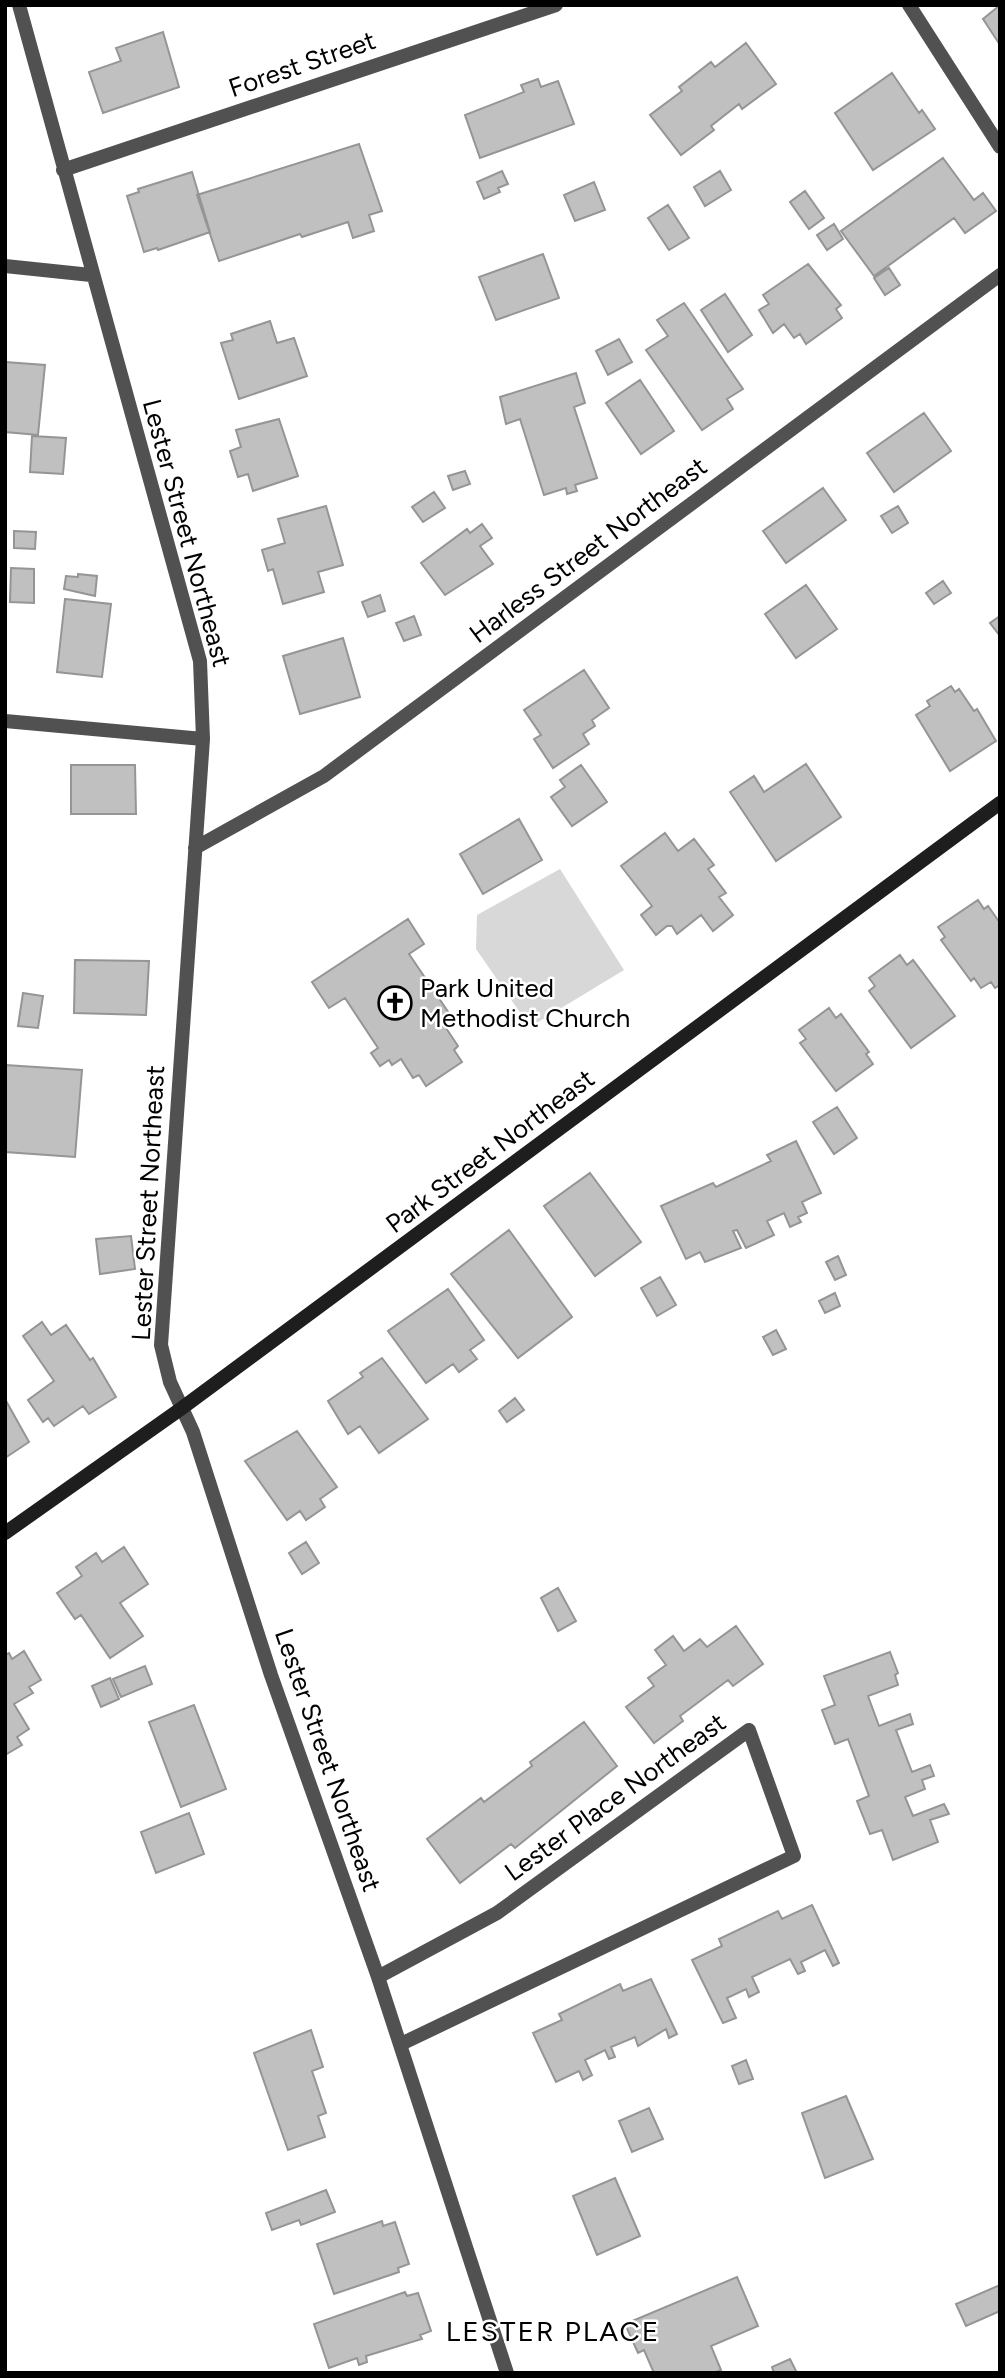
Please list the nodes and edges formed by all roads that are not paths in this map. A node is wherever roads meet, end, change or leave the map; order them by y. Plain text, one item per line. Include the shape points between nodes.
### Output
1 (19, 5) edge
2 (556, 5) edge
3 (909, 5) edge
4 (1000, 147) edge
5 (63, 170) junction
6 (5, 266) edge
7 (91, 275) junction
8 (1000, 275) edge
9 (5, 722) edge
10 (203, 738) junction
11 (999, 806) edge
12 (195, 848) junction
13 (182, 1408) junction
14 (5, 1533) edge
15 (378, 1977) junction
16 (401, 2044) junction
17 (507, 2373) edge

1 - 5 street, Lester Street Northeast
2 - 5 street, Forest Street
3 - 4 street
5 - 7 street, Lester Street Northeast
6 - 7 street
7 - 10 street, Lester Street Northeast via 200,661
8 - 12 street, Harless Street Northeast via 324,776
9 - 10 street
10 - 12 street, Lester Street Northeast
11 - 13 street, Park Street Northeast
12 - 13 street, Lester Street Northeast via 161,1345
13 - 14 street, Park Street Northeast
13 - 15 street, Lester Street Northeast
15 - 16 street, Lester Street Northeast
15 - 16 street, Lester Place Northeast via 497,1913 749,1730 794,1856
16 - 17 street, Lester Street Northeast

